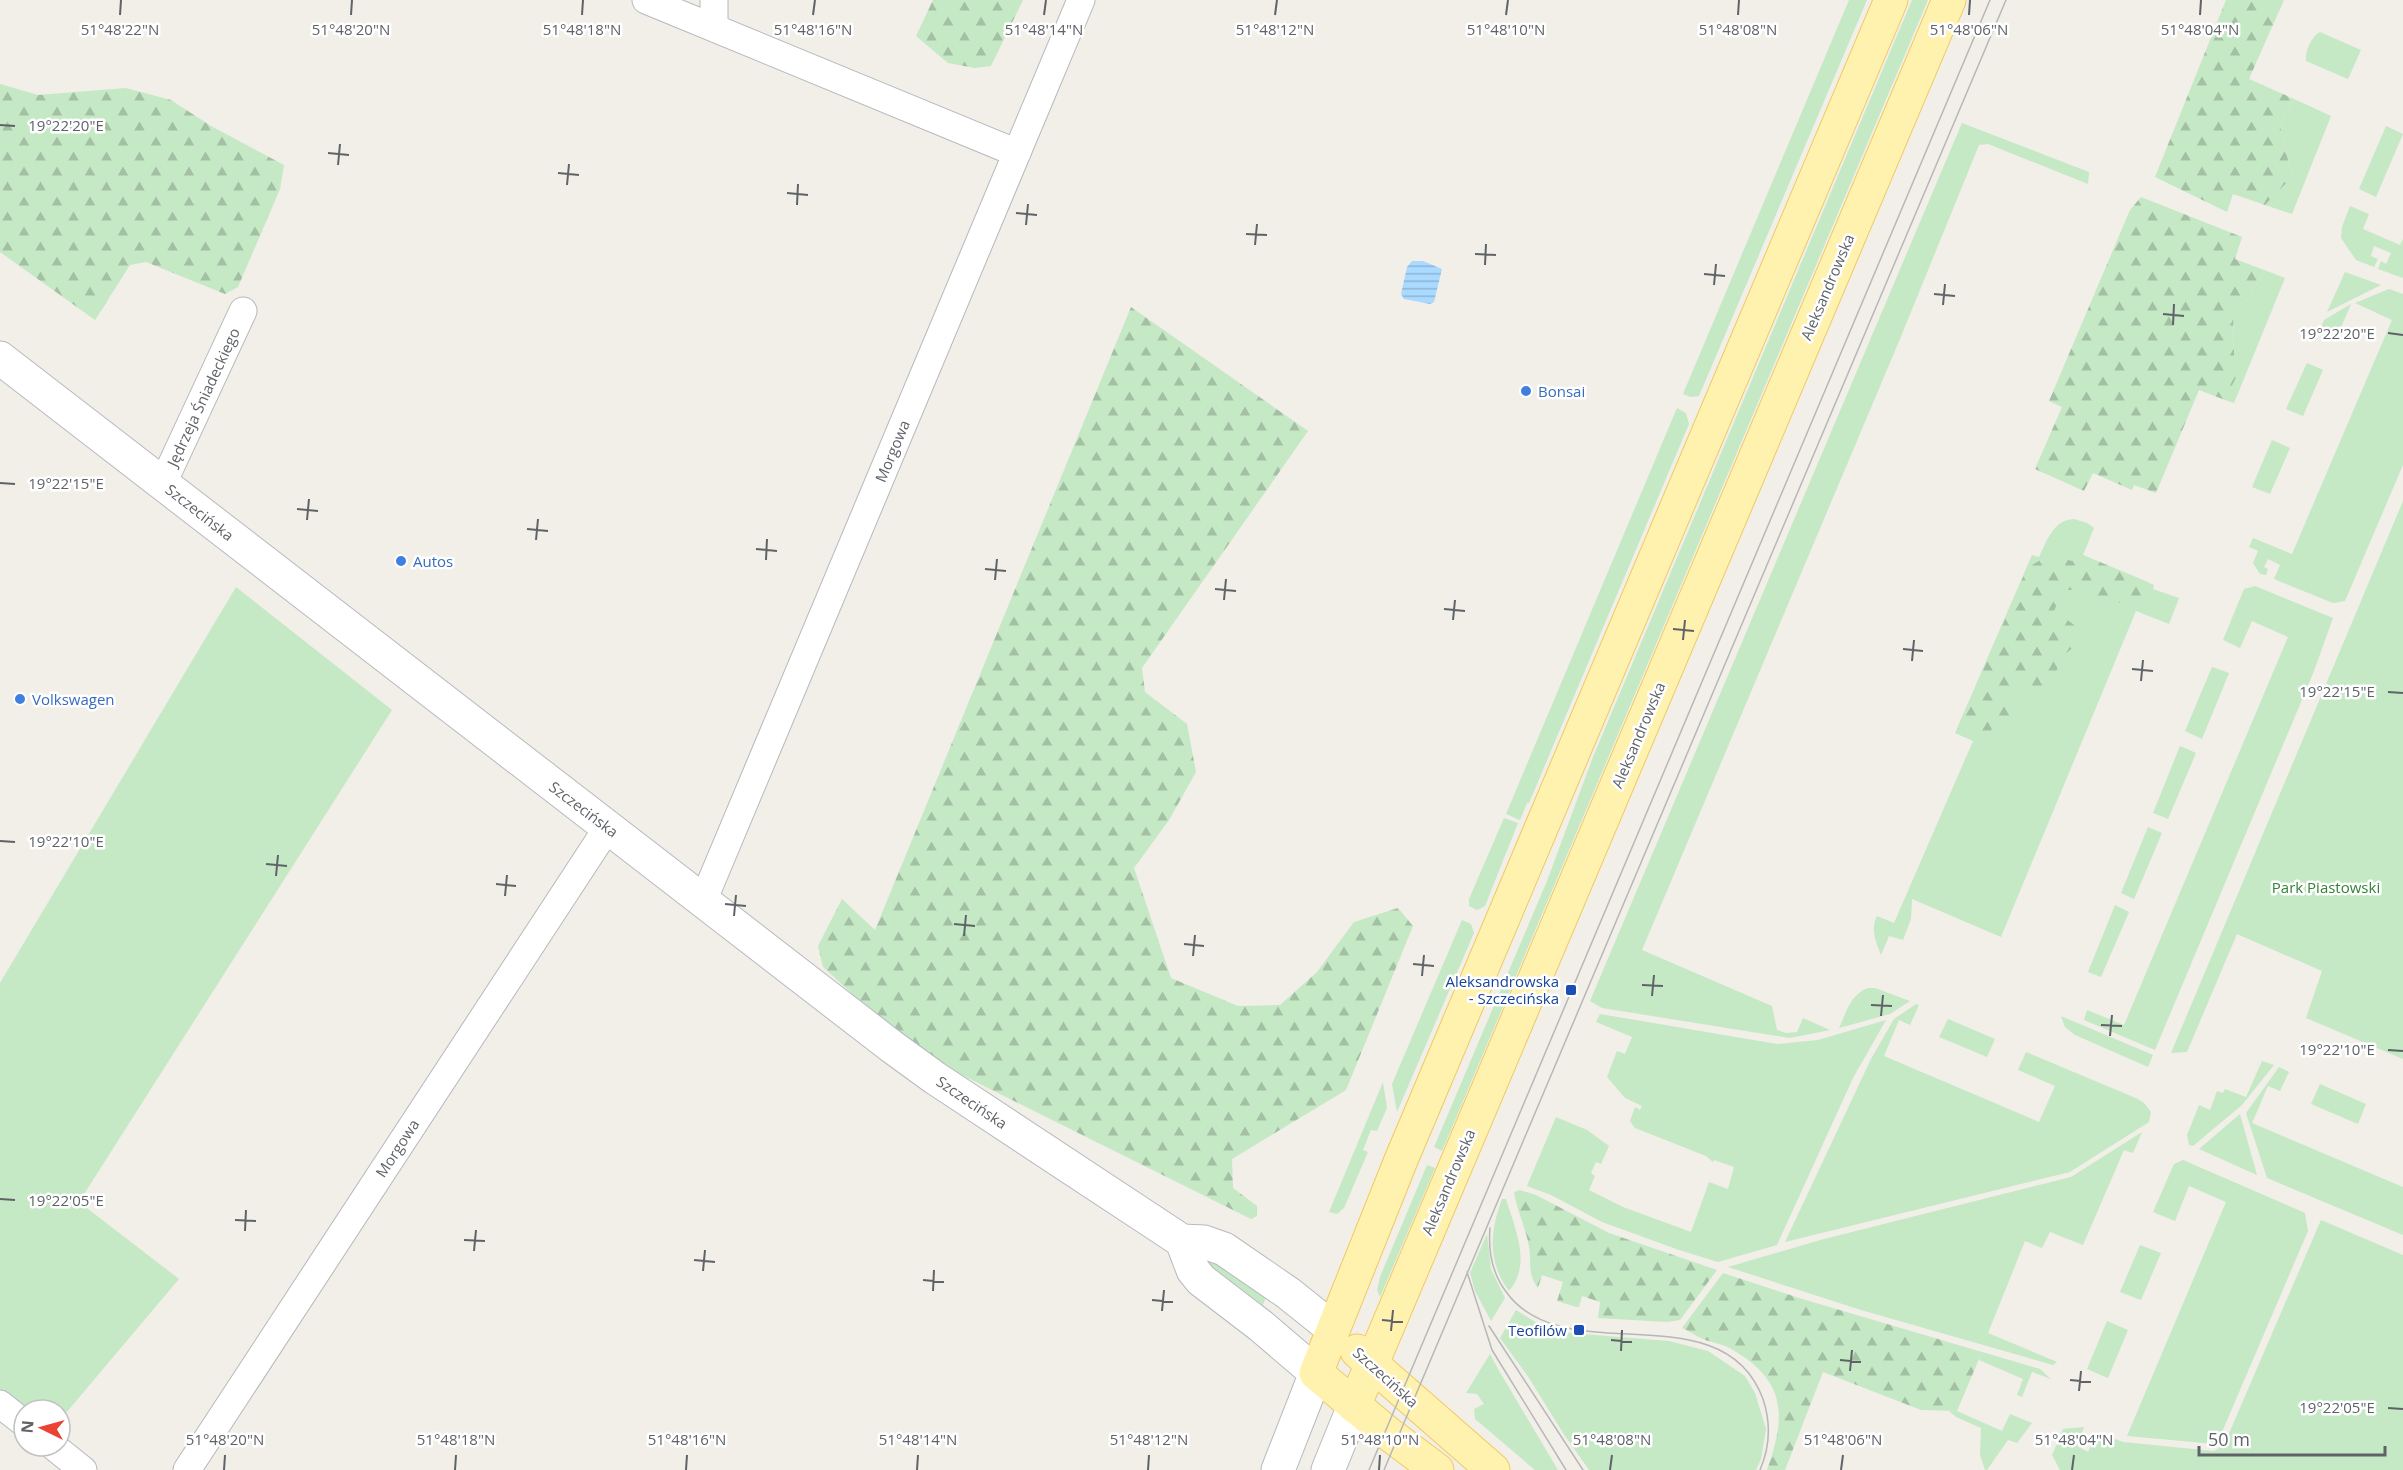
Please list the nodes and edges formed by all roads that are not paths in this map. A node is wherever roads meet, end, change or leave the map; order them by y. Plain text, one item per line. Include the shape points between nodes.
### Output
1 (646, 0) edge
2 (714, 0) edge
3 (1080, 0) edge
4 (1891, 0) edge
5 (1949, 0) edge
6 (714, 27) junction
7 (1017, 153) junction
8 (243, 311) dead end
9 (0, 358) edge
10 (163, 483) junction
11 (608, 827) junction
12 (703, 901) junction
13 (1182, 1241) junction
14 (1333, 1329) junction
15 (1371, 1364) junction
16 (1316, 1372) junction
17 (0, 1404) edge
18 (1354, 1406) junction
19 (12, 1414) edge
20 (68, 1458) edge
21 (83, 1470) edge
22 (186, 1470) edge
23 (1278, 1470) edge
24 (1328, 1470) edge
25 (1437, 1470) edge
26 (1493, 1470) edge

1 - 6 street
2 - 6 street
3 - 7 street, Morgowa
4 - 14 main road
5 - 15 main road, Aleksandrowska
6 - 7 street
7 - 12 street, Morgowa
8 - 10 street, Jędrzeja Śniadeckiego
9 - 10 main road, Szczecińska
10 - 11 main road, Szczecińska
11 - 12 main road, Szczecińska
11 - 22 street, Morgowa
12 - 13 main road, Szczecińska via 935,1078
13 - 14 main road, Szczecińska via 1204,1242 1224,1249
13 - 16 main road via 1201,1280
14 - 15 main road, Szczecińska
14 - 16 main road
15 - 18 main road, Aleksandrowska
15 - 26 main road, Szczecińska
16 - 18 main road
16 - 23 main road
17 - 19 street
18 - 24 main road, Aleksandrowska
18 - 25 main road
20 - 21 street

